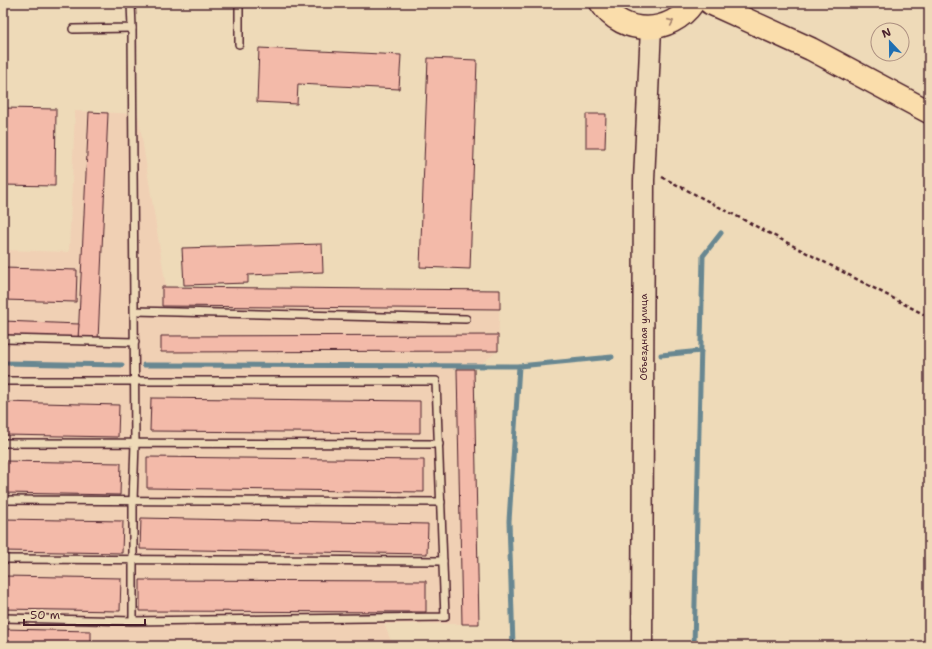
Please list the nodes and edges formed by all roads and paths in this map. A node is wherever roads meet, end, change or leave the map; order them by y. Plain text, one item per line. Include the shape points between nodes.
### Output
1 (131, 3) edge
2 (238, 3) edge
3 (601, 3) edge
4 (693, 3) edge
5 (710, 3) edge
6 (132, 28) junction
7 (651, 28) junction
8 (73, 29) dead end
9 (239, 44) dead end
10 (929, 112) edge
11 (645, 169) junction
12 (135, 311) junction
13 (929, 317) edge
14 (466, 319) dead end
15 (3, 339) edge
16 (135, 342) junction
17 (3, 381) edge
18 (135, 381) junction
19 (3, 443) edge
20 (135, 443) junction
21 (439, 444) junction
22 (3, 500) edge
23 (132, 501) junction
24 (441, 502) junction
25 (3, 559) edge
26 (133, 560) junction
27 (443, 561) junction
28 (3, 618) edge
29 (133, 621) junction
30 (642, 646) edge

1 - 6 lane
2 - 9 lane
3 - 7 main road via 620,22 637,28
7 -> 4 main road via 672,23 687,12
5 - 10 main road via 811,49
6 - 8 lane
6 - 12 lane
7 - 11 main road, Объездная улица
11 - 13 path
11 - 30 main road, Объездная улица
12 - 14 lane
12 - 16 lane
15 - 16 lane
16 - 18 lane
17 - 18 lane
18 - 20 lane
18 - 21 lane via 436,381
19 - 20 lane
20 - 21 lane
20 - 23 lane
21 - 24 lane
22 - 23 lane
23 - 24 lane
23 - 26 lane
24 - 27 lane
25 - 26 lane
26 - 27 lane
26 - 29 lane
27 - 29 lane via 445,617
28 - 29 lane

